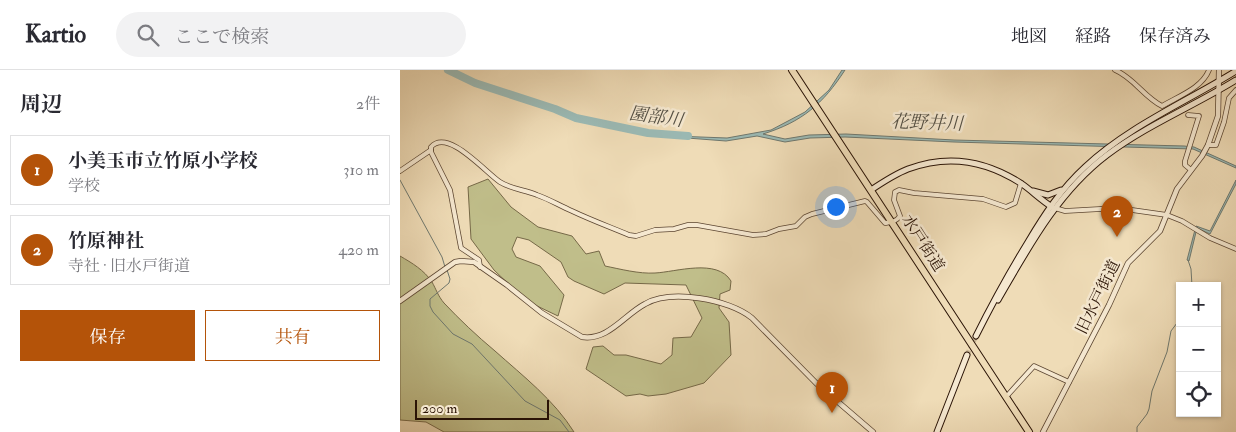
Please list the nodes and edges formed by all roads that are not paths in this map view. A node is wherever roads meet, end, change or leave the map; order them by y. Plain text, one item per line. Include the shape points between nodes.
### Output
1 (792, 70) edge
2 (1115, 70) edge
3 (1209, 70) edge
4 (1219, 70) edge
5 (1236, 71) edge
6 (1236, 80) edge
7 (1219, 82) junction
8 (1220, 90) junction
9 (1236, 90) edge
10 (1188, 115) dead end
11 (1207, 148) junction
12 (431, 150) junction
13 (1191, 170) junction
14 (400, 171) edge
15 (1021, 183) junction
16 (1028, 188) junction
17 (1063, 189) junction
18 (871, 190) junction
19 (1053, 207) junction
20 (1168, 215) junction
21 (893, 222) junction
22 (1236, 249) edge
23 (480, 267) junction
24 (400, 301) edge
25 (977, 337) tunnel mouth
26 (969, 356) tunnel mouth
27 (1069, 382) junction
28 (1006, 397) junction
29 (872, 432) edge
30 (937, 432) edge
31 (1029, 432) edge
32 (1043, 432) edge

1 - 18 highway, 水戸街道
2 - 3 street via 1129,77 1147,97 1162,106 1199,85
4 - 7 street, 旧水戸街道
5 - 7 main road
6 - 8 main road
7 - 8 street, 旧水戸街道
7 - 17 main road via 1118,141 1085,166
8 - 11 street, 旧水戸街道 via 1216,125
8 - 19 main road via 1109,153
9 - 11 street via 1229,98 1216,145
10 - 13 street via 1199,116 1185,161
11 - 13 street, 旧水戸街道
12 - 14 street
12 - 21 street via 439,141 450,144 465,152 503,184 538,195 629,235 688,225 766,234 778,228 796,226 812,214 865,201 885,223
12 - 23 street via 450,190 461,248 479,260
13 - 20 street, 旧水戸街道 via 1177,190
15 - 16 main road
15 - 18 main road via 983,164 947,160 908,169
15 - 21 street via 1015,203 1006,207 983,200 899,190 894,196 900,216
16 - 17 main road via 1048,195
16 - 19 main road
17 - 19 main road
18 - 21 highway, 水戸街道
19 - 20 street via 1074,211 1118,208
19 - 25 main road via 1003,284
20 - 22 street
20 - 27 street, 旧水戸街道 via 1160,230 1128,263
21 - 28 highway, 水戸街道
23 - 24 street via 474,262 455,262
23 - 29 street via 542,312 588,338 599,336 643,304 663,297 698,298 740,310
26 - 30 main road
27 - 28 street via 1034,366
27 - 32 street, 旧水戸街道
28 - 31 highway, 水戸街道

